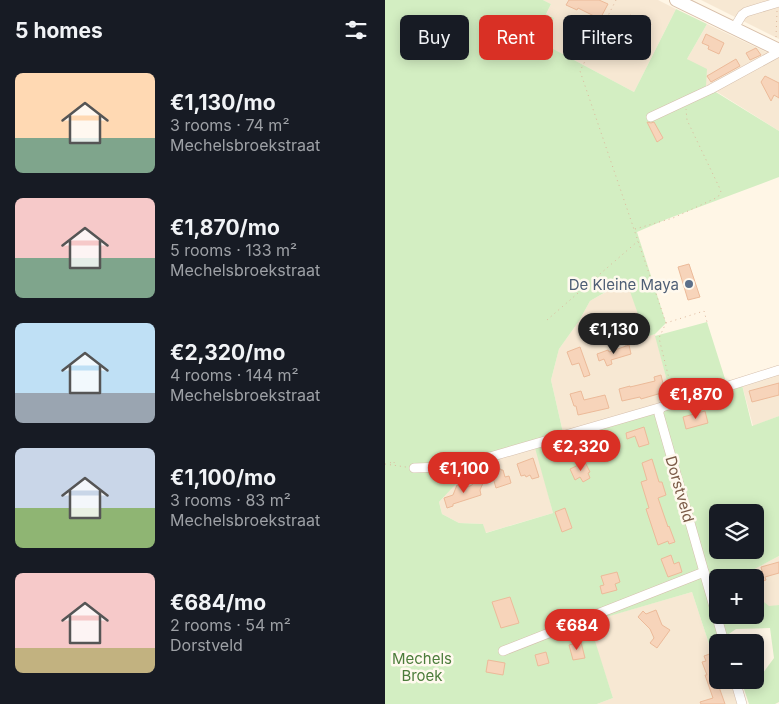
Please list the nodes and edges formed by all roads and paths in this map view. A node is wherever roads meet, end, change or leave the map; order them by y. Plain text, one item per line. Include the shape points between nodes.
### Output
1 (616, 0) edge
2 (676, 0) edge
3 (778, 2) edge
4 (734, 28) junction
5 (778, 50) edge
6 (686, 101) junction
7 (651, 117) dead end
8 (635, 229) junction
9 (638, 241) junction
10 (547, 320) dead end
11 (707, 322) dead end
12 (666, 323) junction
13 (779, 370) edge
14 (675, 402) junction
15 (662, 407) junction
16 (385, 464) edge
17 (414, 468) joint
18 (704, 572) junction
19 (722, 634) edge
20 (503, 651) dead end
21 (737, 689) edge
22 (741, 704) edge

1 - 8 path via 580,71
2 - 4 street
3 - 4 street via 746,12
3 - 5 path
4 - 5 street
5 - 6 street
6 - 7 street
6 - 8 path via 687,120 721,191 719,197 673,218
8 - 9 path
9 - 10 path
9 - 12 path
11 - 12 path via 704,311
12 - 14 path via 659,338
13 - 14 street
14 - 15 street
15 - 17 street via 476,461
15 - 18 street, Dorstveld via 659,414
16 - 17 path
18 - 19 street, Dorstveld
18 - 20 street
21 - 22 street

